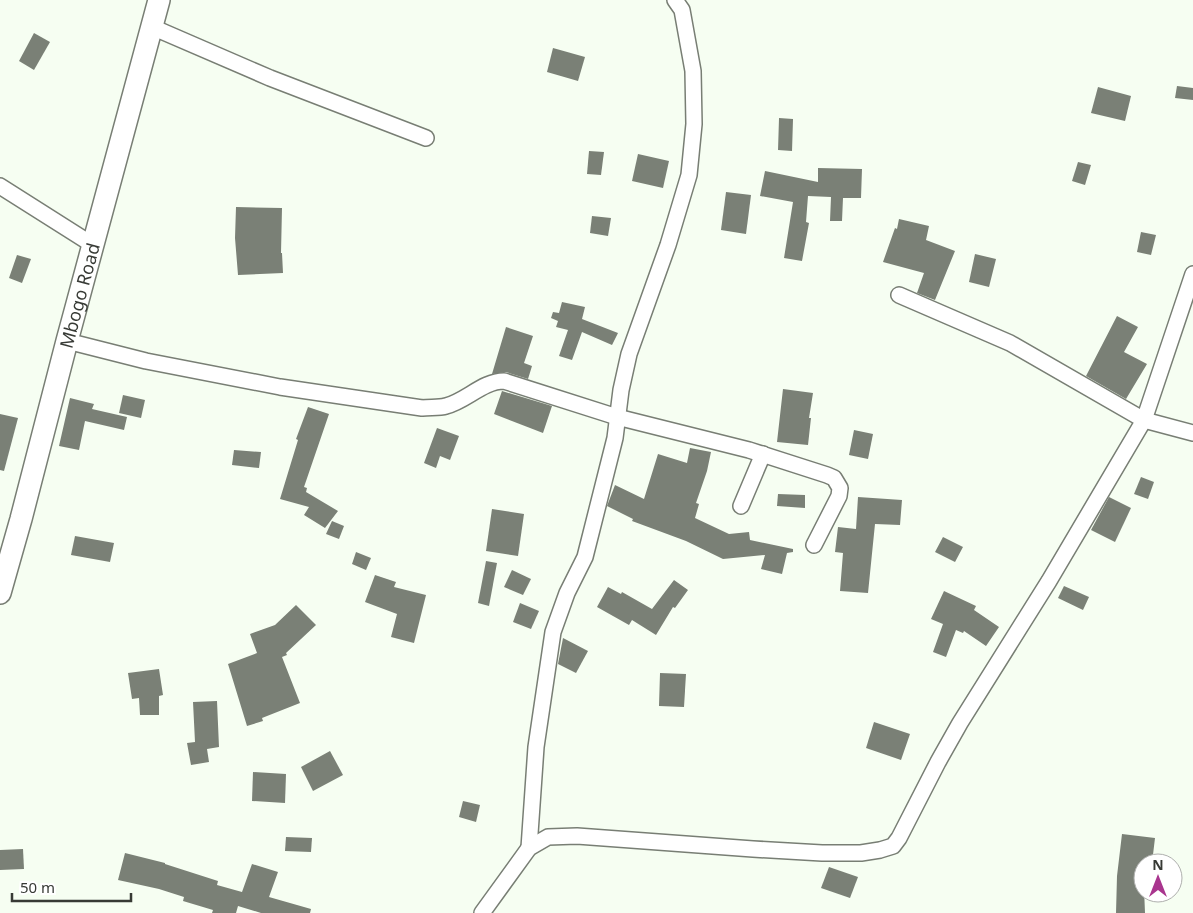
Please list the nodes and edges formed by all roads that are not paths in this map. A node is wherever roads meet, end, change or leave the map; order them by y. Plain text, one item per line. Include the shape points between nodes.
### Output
1 (158, 0) edge
2 (674, 0) edge
3 (152, 27) junction
4 (426, 138) dead end
5 (0, 186) edge
6 (93, 245) junction
7 (1193, 274) edge
8 (899, 295) dead end
9 (67, 341) junction
10 (618, 417) junction
11 (1144, 420) junction
12 (1193, 433) edge
13 (764, 454) junction
14 (741, 506) dead end
15 (814, 545) dead end
16 (0, 592) edge
17 (529, 848) junction
18 (482, 913) edge

1 - 3 main road, Mbogo Road
2 - 10 street via 682,10 693,71 694,124 689,176 629,354
3 - 4 street via 270,78
3 - 6 main road, Mbogo Road
5 - 6 street
6 - 9 main road, Mbogo Road
7 - 11 street
8 - 11 street via 1010,343
9 - 10 street via 146,361 280,387 422,408 446,406 497,381 504,381
9 - 16 main road, Mbogo Road
10 - 13 street
10 - 17 street via 585,556 553,632 536,747
11 - 12 street
11 - 17 street via 960,723 893,846 861,853 822,853 577,836 548,837
13 - 14 street
13 - 15 street via 827,474 840,488
17 - 18 street

